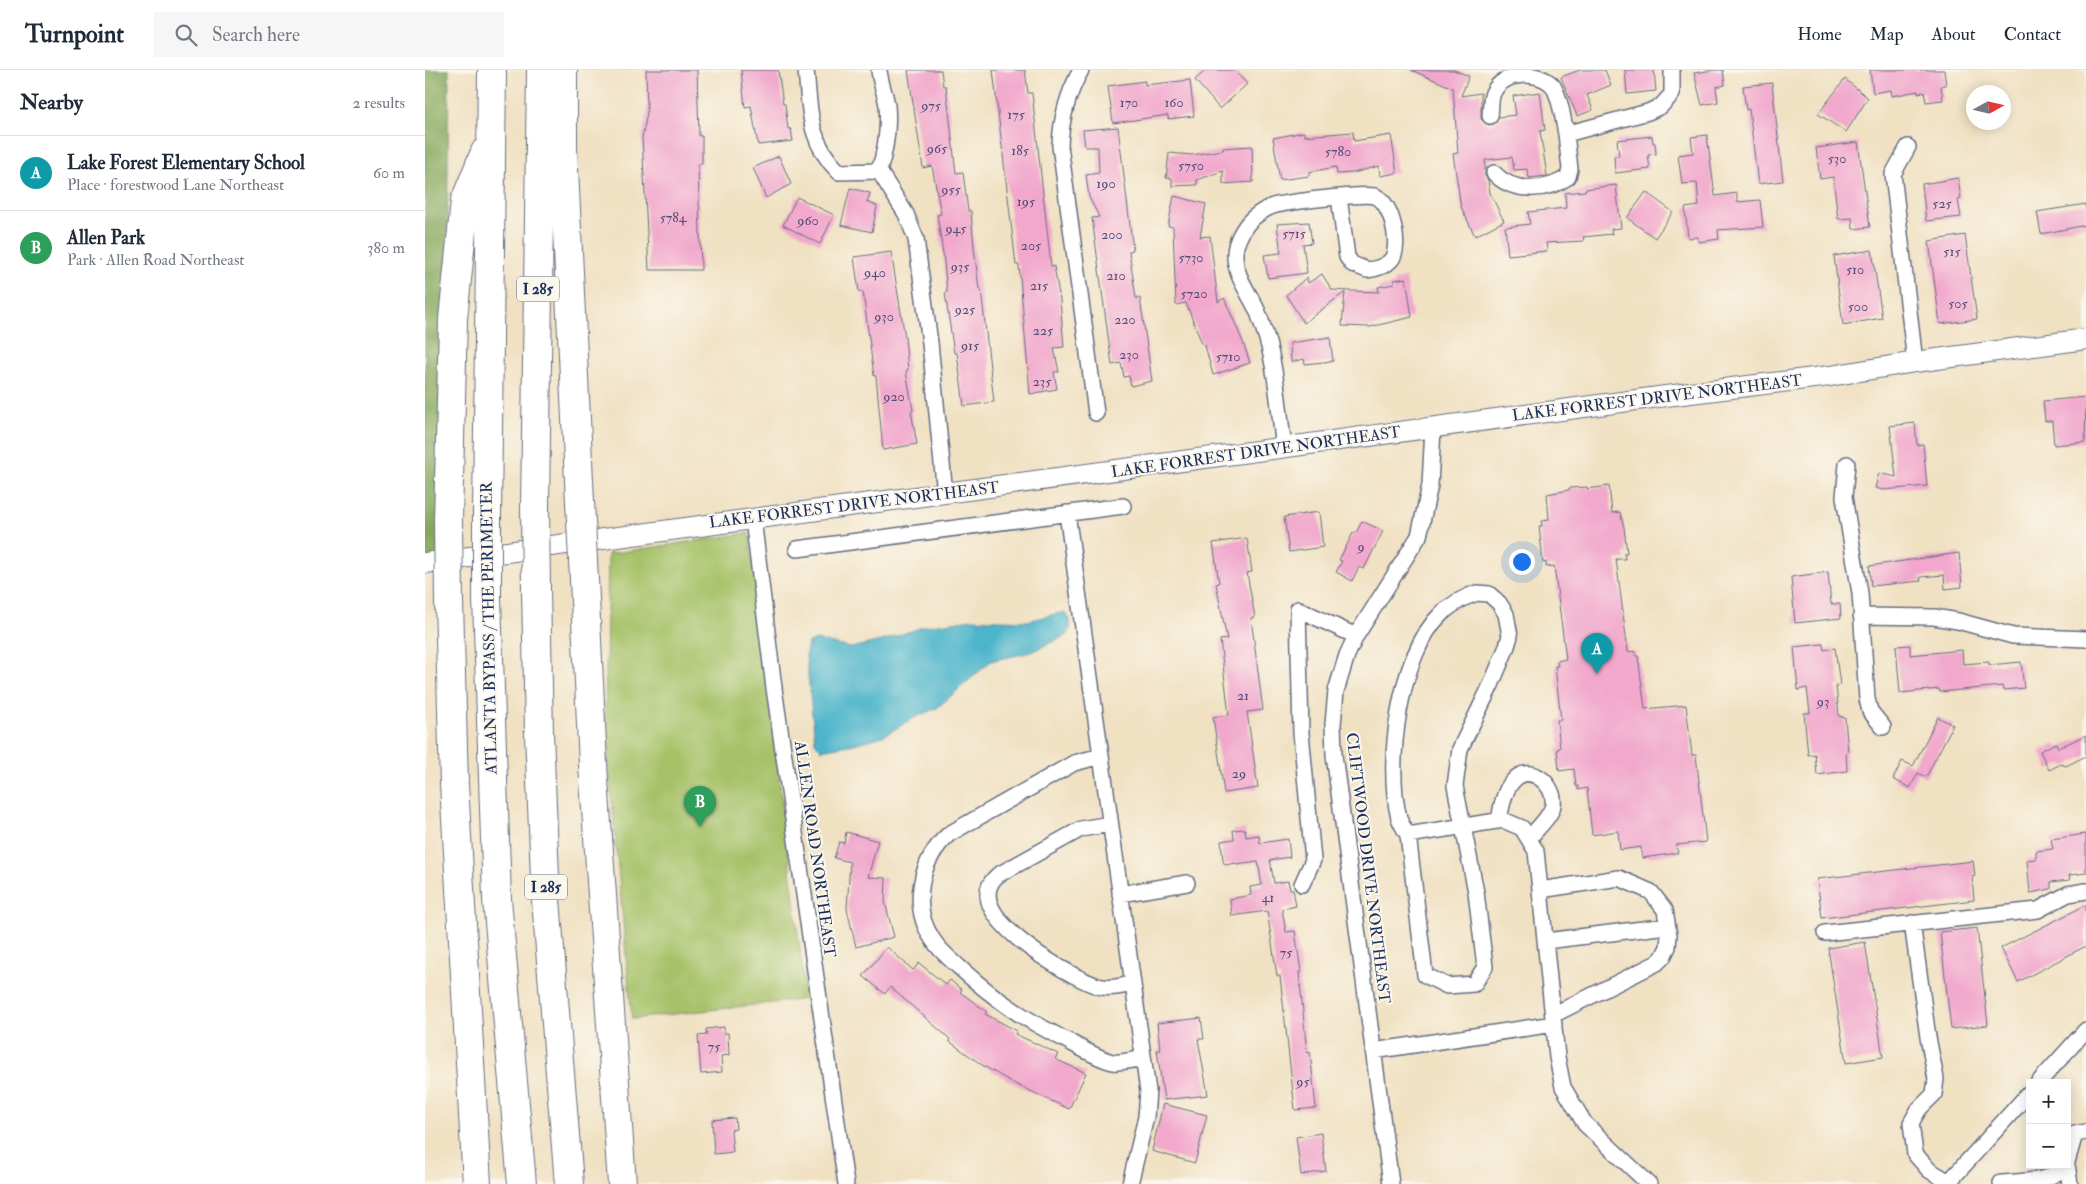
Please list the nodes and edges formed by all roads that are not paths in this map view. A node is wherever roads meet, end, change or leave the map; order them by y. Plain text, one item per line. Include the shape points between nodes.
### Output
1 (492, 70) edge
2 (541, 70) edge
3 (563, 70) edge
4 (805, 70) edge
5 (879, 70) edge
6 (1081, 70) edge
7 (1672, 70) edge
8 (1490, 116) dead end
9 (1566, 134) junction
10 (491, 137) junction
11 (1908, 146) dead end
12 (1494, 173) dead end
13 (883, 176) junction
14 (1339, 198) junction
15 (2086, 339) edge
16 (1915, 362) junction
17 (1096, 412) dead end
18 (1433, 428) junction
19 (1284, 448) junction
20 (1847, 464) dead end
21 (945, 494) junction
22 (1123, 506) dead end
23 (1067, 513) junction
24 (753, 520) junction
25 (797, 549) dead end
26 (425, 563) edge
27 (1861, 616) junction
28 (1356, 636) junction
29 (2086, 639) edge
30 (1883, 727) dead end
31 (1101, 756) junction
32 (1499, 821) junction
33 (1110, 824) junction
34 (1464, 827) junction
35 (1407, 836) junction
36 (1529, 839) junction
37 (1187, 883) dead end
38 (1302, 884) dead end
39 (1540, 890) junction
40 (2086, 891) edge
41 (1120, 894) junction
42 (1912, 923) junction
43 (1667, 926) junction
44 (1825, 933) dead end
45 (1546, 941) junction
46 (1133, 984) junction
47 (1553, 1020) junction
48 (2086, 1030) edge
49 (1373, 1051) junction
50 (1143, 1058) junction
51 (2042, 1079) edge
52 (2026, 1096) edge
53 (2086, 1132) edge
54 (2071, 1149) edge
55 (2063, 1169) edge
56 (2068, 1169) edge
57 (1948, 1183) edge
58 (2001, 1183) edge
59 (477, 1184) edge
60 (522, 1184) edge
61 (569, 1184) edge
62 (622, 1184) edge
63 (846, 1184) edge
64 (1130, 1184) edge
65 (1391, 1184) edge
66 (1649, 1184) edge
67 (2070, 1184) edge

1 - 10 highway, ATLANTA BYPASS / THE PERIMETER
2 - 61 highway, I 285, bridge via 535,508 539,734 546,900
3 - 62 highway, bridge via 563,147 593,765
4 - 13 street via 813,131 829,162 839,172
5 - 13 street via 887,103 888,128
6 - 17 street via 1065,106 1061,146
7 - 9 street via 1672,94 1661,106
8 - 9 street via 1494,92 1505,78 1515,73 1531,72 1543,76 1552,85
9 - 12 street via 1570,168 1568,178 1560,183 1543,188 1525,188 1507,184
10 - 59 highway, bridge via 465,200 453,319 448,521 454,784
10 - 60 highway, ATLANTA BYPASS / THE PERIMETER, bridge via 487,598 497,899
11 - 16 street via 1893,174
13 - 21 street via 906,214 916,239
14 - 14 street via 1376,197 1386,205 1392,215 1396,249 1385,265 1367,270 1352,264 1347,257
14 - 19 street via 1272,207 1252,219 1238,238 1235,266 1267,340
15 - 16 street, LAKE FORREST DRIVE NORTHEAST
16 - 18 street, LAKE FORREST DRIVE NORTHEAST
18 - 19 street, LAKE FORREST DRIVE NORTHEAST
18 - 28 street, CLIFTWOOD DRIVE NORTHEAST via 1430,485 1419,536
19 - 21 street, LAKE FORREST DRIVE NORTHEAST
20 - 27 street via 1844,497
21 - 24 street, LAKE FORREST DRIVE NORTHEAST
22 - 23 street
23 - 25 street
23 - 31 street
24 - 26 street, LAKE FORREST DRIVE NORTHEAST via 701,524
24 - 63 street, ALLEN ROAD NORTHEAST via 774,688
27 - 29 street via 1934,617 2013,636
27 - 30 street via 1869,711
28 - 38 street via 1298,609 1301,733 1313,860
28 - 49 street, CLIFTWOOD DRIVE NORTHEAST via 1336,691 1334,755
31 - 33 street
31 - 50 street via 1075,763 949,834 927,863 921,886 921,908 927,930 941,951 1016,1013 1112,1062
32 - 34 street
32 - 36 street via 1522,828
32 - 36 street via 1513,780 1523,774 1535,775 1545,781 1553,796 1551,812
33 - 41 street
33 - 46 street via 1075,832 998,875 989,885 987,896 990,907 1036,953 1101,987
34 - 35 street
34 - 35 street via 1485,967 1474,984 1447,986 1425,974
34 - 35 street via 1455,786 1460,749 1499,667 1509,636 1506,614 1499,603 1489,594 1477,593 1465,597 1441,615 1425,636 1400,700 1394,756 1395,792 1399,819
36 - 39 street via 1536,851
37 - 41 street
39 - 43 street via 1619,878 1651,892 1665,910
39 - 45 street
40 - 42 street via 2068,894 2038,910
41 - 46 street
42 - 44 street
42 - 57 street via 1936,1079 1934,1094 1911,1123 1915,1154 1929,1170
43 - 45 street
43 - 47 street via 1668,947 1657,963
45 - 47 street
46 - 50 street
47 - 49 street
47 - 66 street via 1563,1087 1585,1124
48 - 51 street
49 - 65 street, CLIFTWOOD DRIVE NORTHEAST
50 - 64 street via 1148,1109
52 - 57 street
53 - 54 street via 2075,1134
55 - 58 street via 2051,1177
56 - 67 street

